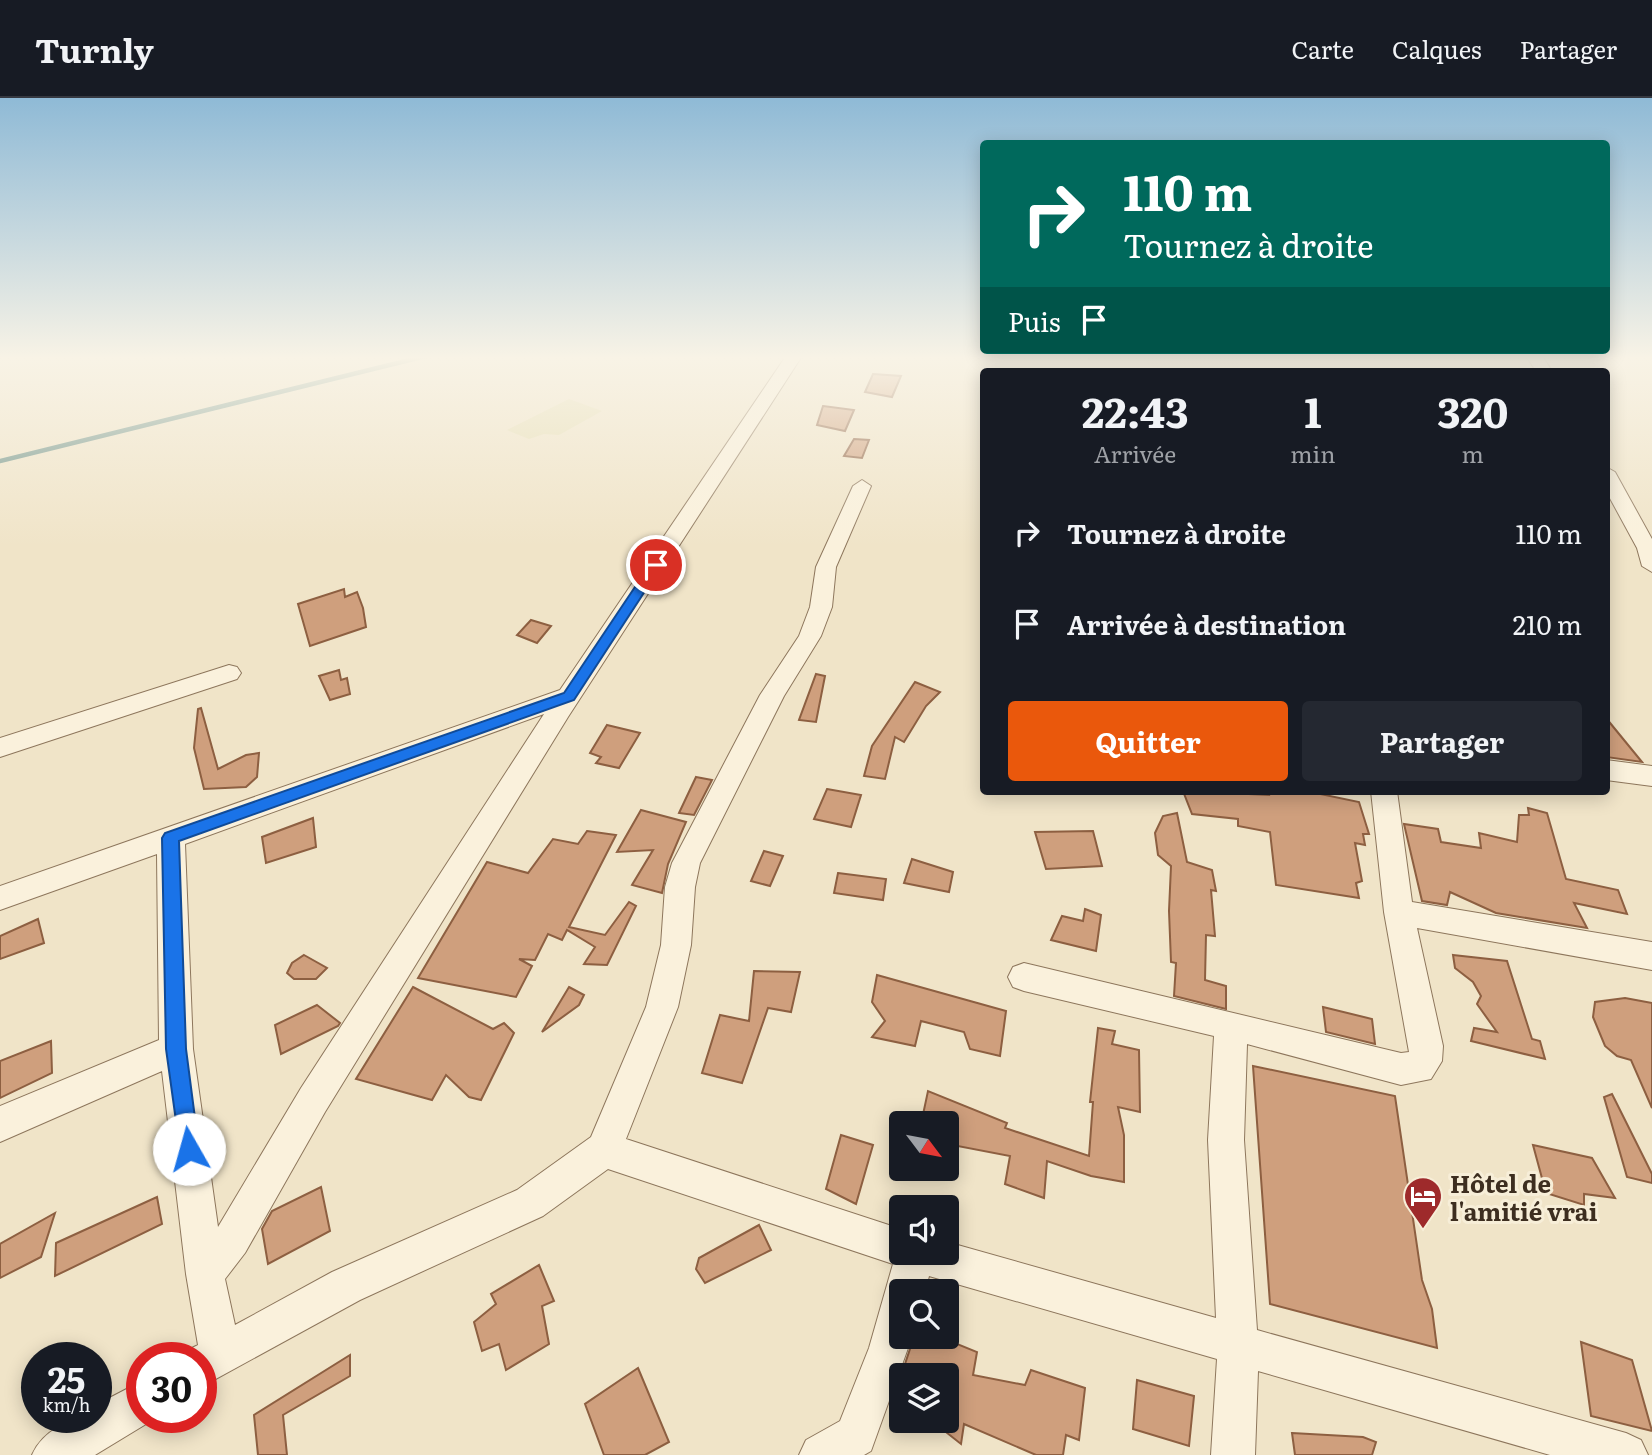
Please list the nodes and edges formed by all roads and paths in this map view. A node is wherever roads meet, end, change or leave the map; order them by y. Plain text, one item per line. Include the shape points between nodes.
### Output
1 (752, 419) edge
2 (1610, 479) edge
3 (862, 486) dead end
4 (1652, 566) edge
5 (229, 673) dead end
6 (569, 696) junction
7 (0, 748) edge
8 (1610, 771) edge
9 (1652, 776) edge
10 (1384, 795) edge
11 (171, 838) junction
12 (0, 898) edge
13 (1399, 912) junction
14 (1652, 956) edge
15 (1024, 977) dead end
16 (1231, 1025) junction
17 (176, 1049) junction
18 (0, 1124) edge
19 (604, 1150) junction
20 (889, 1244) edge
21 (958, 1265) edge
22 (205, 1274) junction
23 (210, 1342) edge
24 (1237, 1345) junction
25 (889, 1348) edge
26 (217, 1357) edge
27 (126, 1412) edge
28 (843, 1449) edge
29 (54, 1455) edge
30 (1233, 1455) edge
31 (1626, 1455) edge

1 - 6 street
2 - 4 street
3 - 19 street via 827,567 821,607 810,635 772,695 686,863 676,945 662,1007
5 - 7 street
6 - 11 street
6 - 22 street via 313,1100 232,1240
8 - 9 street
10 - 13 street
11 - 12 street
11 - 17 street
13 - 14 street
13 - 16 street via 1426,1046 1425,1061 1419,1068 1401,1069
15 - 16 street
16 - 24 street via 1226,1140
17 - 18 street
17 - 22 street
19 - 20 street
19 - 26 street via 530,1203 346,1286
21 - 24 street
22 - 23 street
24 - 30 street
24 - 31 street
25 - 28 street
27 - 29 street

